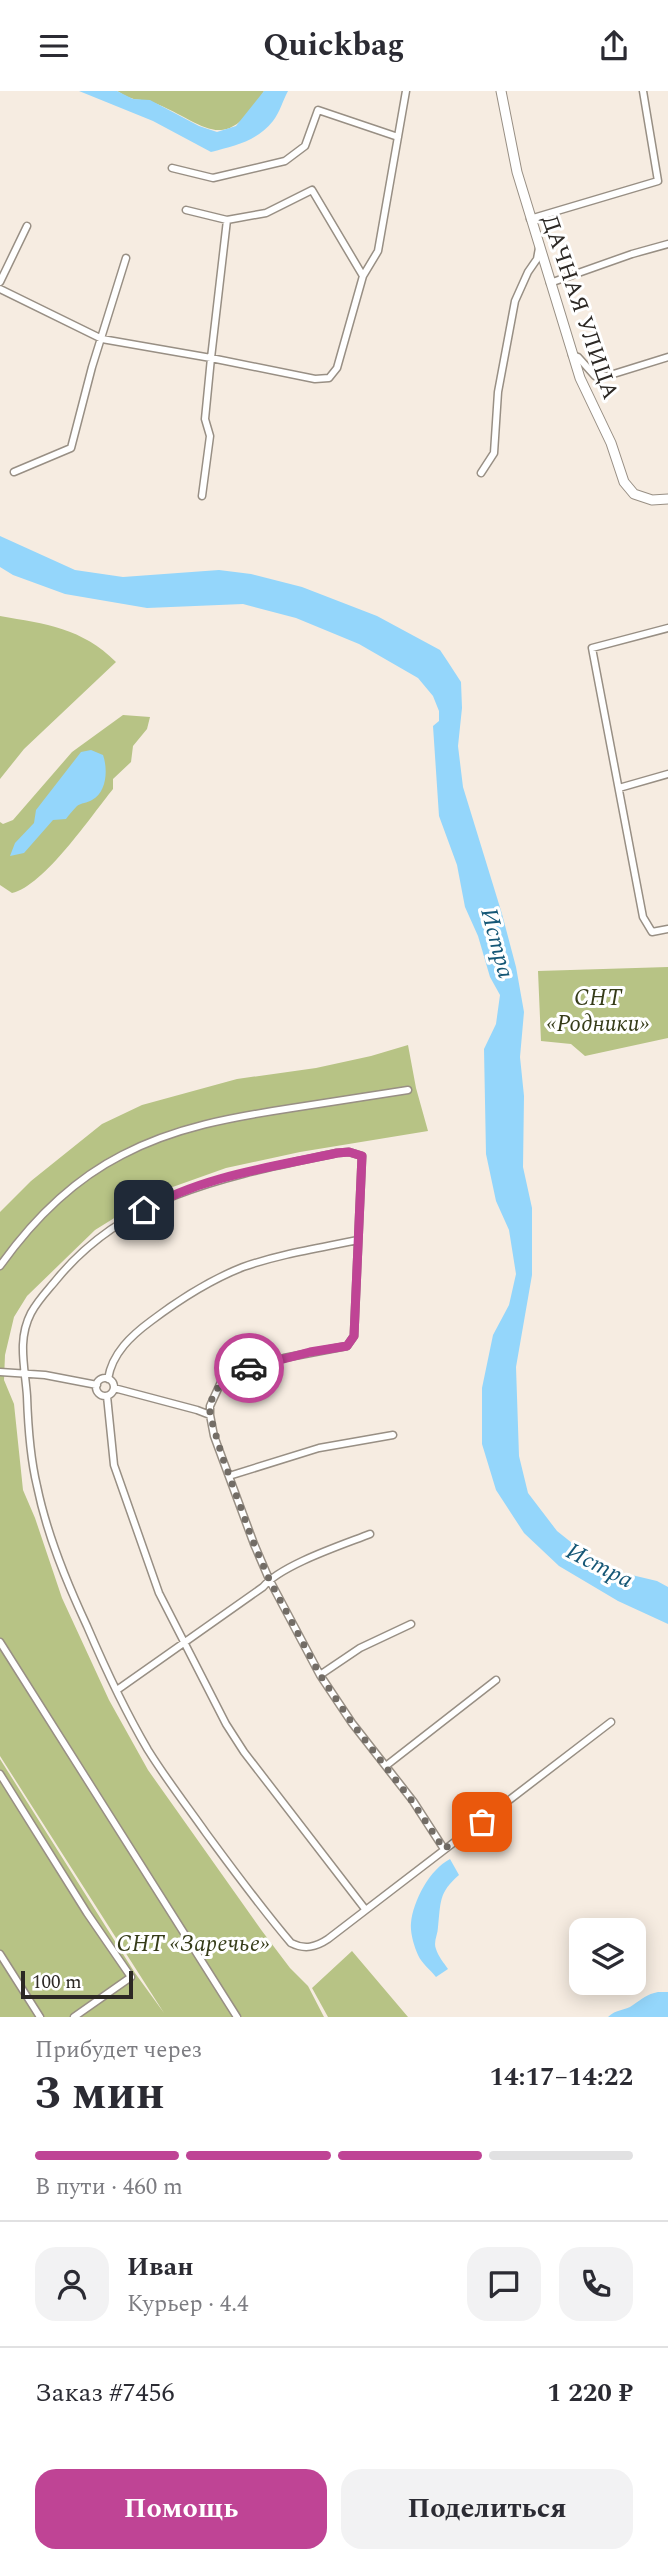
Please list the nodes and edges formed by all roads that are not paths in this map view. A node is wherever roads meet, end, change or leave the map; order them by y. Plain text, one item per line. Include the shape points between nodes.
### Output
1 (406, 91) edge
2 (501, 91) edge
3 (643, 91) edge
4 (398, 137) junction
5 (172, 168) dead end
6 (186, 210) dead end
7 (530, 219) junction
8 (227, 220) junction
9 (27, 226) dead end
10 (668, 244) edge
11 (539, 248) junction
12 (126, 258) dead end
13 (363, 276) junction
14 (0, 282) edge
15 (550, 283) junction
16 (0, 289) edge
17 (102, 339) junction
18 (572, 355) junction
19 (668, 357) edge
20 (211, 358) junction
21 (14, 472) dead end
22 (481, 473) dead end
23 (202, 496) dead end
24 (668, 499) edge
25 (668, 628) edge
26 (668, 774) edge
27 (619, 788) junction
28 (668, 929) edge
29 (408, 1090) dead end
30 (358, 1240) junction
31 (0, 1266) edge
32 (0, 1372) edge
33 (26, 1373) junction
34 (108, 1379) junction
35 (97, 1385) junction
36 (114, 1388) junction
37 (107, 1396) junction
38 (210, 1415) junction
39 (393, 1435) dead end
40 (229, 1476) junction
41 (370, 1534) dead end
42 (269, 1579) junction
43 (411, 1624) dead end
44 (185, 1641) junction
45 (0, 1642) edge
46 (320, 1675) junction
47 (496, 1680) dead end
48 (117, 1690) junction
49 (611, 1722) dead end
50 (387, 1765) junction
51 (0, 1774) edge
52 (444, 1849) junction
53 (365, 1909) junction
54 (0, 1954) edge
55 (40, 2017) edge
56 (74, 2017) edge
57 (237, 2017) edge

1 - 4 street
2 - 7 street, ДАЧНАЯ УЛИЦА
3 - 7 street via 658,181
4 - 5 street via 318,110 305,146 285,161 213,178
4 - 13 street via 379,251
6 - 8 street
7 - 11 street, ДАЧНАЯ УЛИЦА
8 - 13 street via 266,213 312,190
8 - 20 street
9 - 14 street
10 - 15 street
11 - 15 street, ДАЧНАЯ УЛИЦА
11 - 22 street via 515,301 498,392 494,453
12 - 17 street
13 - 20 street via 337,368 329,378
15 - 18 street, ДАЧНАЯ УЛИЦА
16 - 17 street
17 - 20 street
17 - 21 street via 71,448
18 - 19 street via 595,376
18 - 24 street, ДАЧНАЯ УЛИЦА via 624,482 635,494
20 - 23 street via 205,419 210,436
25 - 27 street via 592,648
26 - 27 street
27 - 28 street via 643,917 652,932
29 - 31 street via 243,1116 149,1142 119,1156 64,1195 43,1213
30 - 33 street via 362,1156 349,1152 234,1175 160,1200 89,1246 41,1298 24,1329 22,1363
30 - 34 street via 243,1267 183,1297 126,1342
30 - 38 street via 354,1336 347,1346 231,1374 221,1382
32 - 33 street
33 - 35 street
33 - 48 street via 36,1485 54,1548
34 - 35 street
34 - 36 street
35 - 37 street via 99,1393
36 - 37 street
36 - 38 street
37 - 44 street via 114,1465 159,1593
38 - 40 street
39 - 40 street via 319,1448
40 - 42 street
41 - 42 street
42 - 44 street
42 - 46 street
43 - 46 street via 359,1648
44 - 48 street
44 - 53 street via 244,1752
45 - 57 street
46 - 50 street
47 - 50 street
48 - 53 street via 148,1750 291,1943 316,1947
49 - 52 street
50 - 52 street
51 - 56 street via 131,1977
52 - 53 street
54 - 55 street

